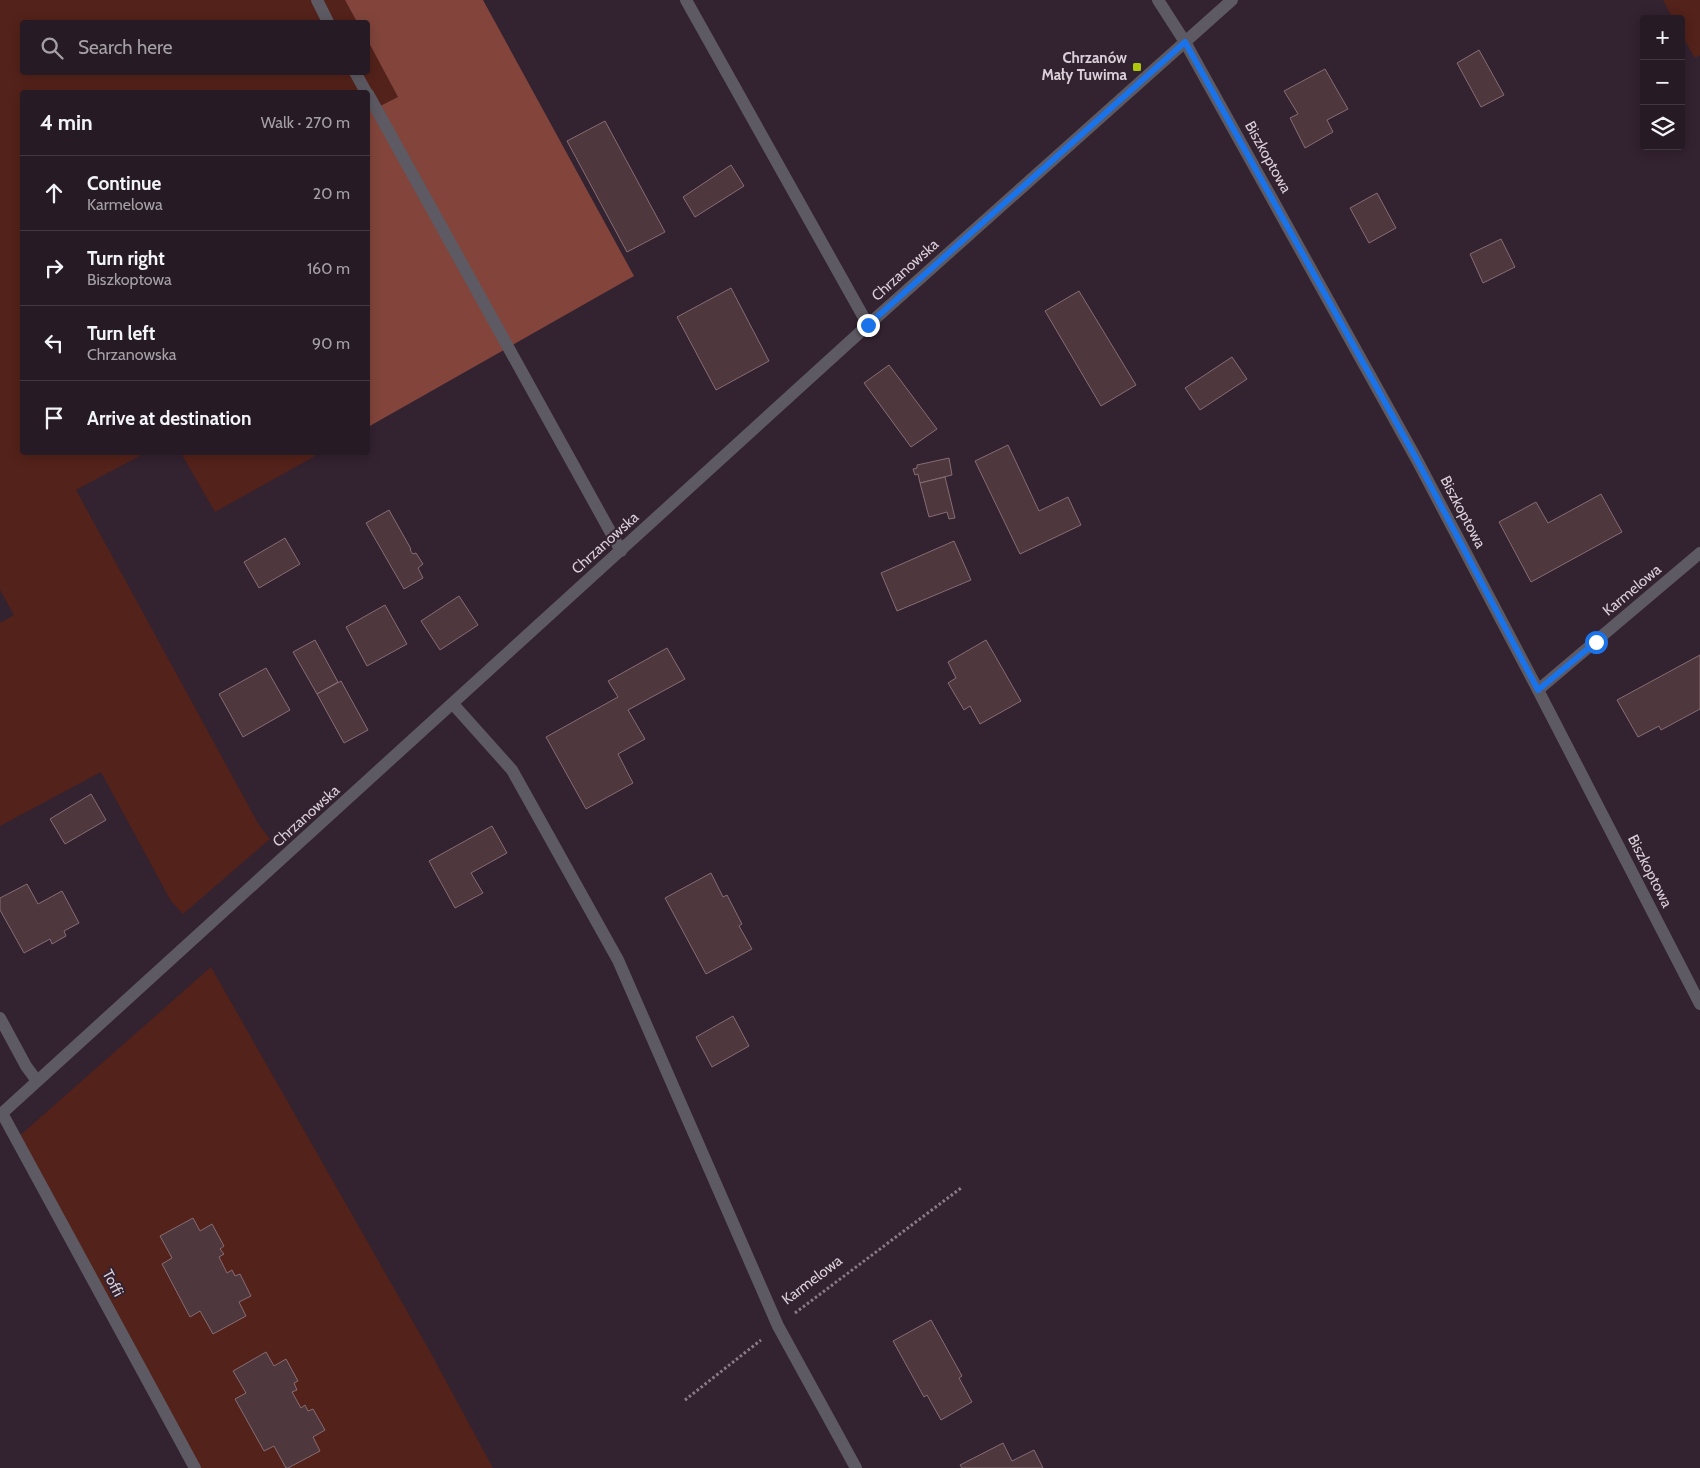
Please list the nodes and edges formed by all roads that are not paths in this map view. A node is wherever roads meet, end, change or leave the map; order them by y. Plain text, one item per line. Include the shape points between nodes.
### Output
1 (317, 0) edge
2 (686, 0) edge
3 (1158, 0) edge
4 (1232, 0) edge
5 (327, 20) edge
6 (1185, 42) junction
7 (357, 75) edge
8 (365, 90) edge
9 (370, 98) edge
10 (868, 325) junction
11 (621, 551) junction
12 (1700, 553) edge
13 (1538, 690) junction
14 (453, 704) junction
15 (1700, 1004) edge
16 (0, 1018) edge
17 (37, 1081) junction
18 (1, 1114) edge
19 (195, 1468) edge
20 (856, 1468) edge

1 - 5 street
2 - 10 street
3 - 6 street, Biszkoptowa
4 - 6 street, Chrzanowska
6 - 10 street, Chrzanowska
6 - 13 street, Biszkoptowa via 1417,460
7 - 8 street
9 - 11 street
10 - 11 street, Chrzanowska
11 - 14 street, Chrzanowska
12 - 13 street, Karmelowa
13 - 15 street, Biszkoptowa
14 - 17 street, Chrzanowska
14 - 20 street via 512,770 618,960 778,1326
16 - 17 street
17 - 18 street, Chrzanowska
18 - 19 street, Toffi

